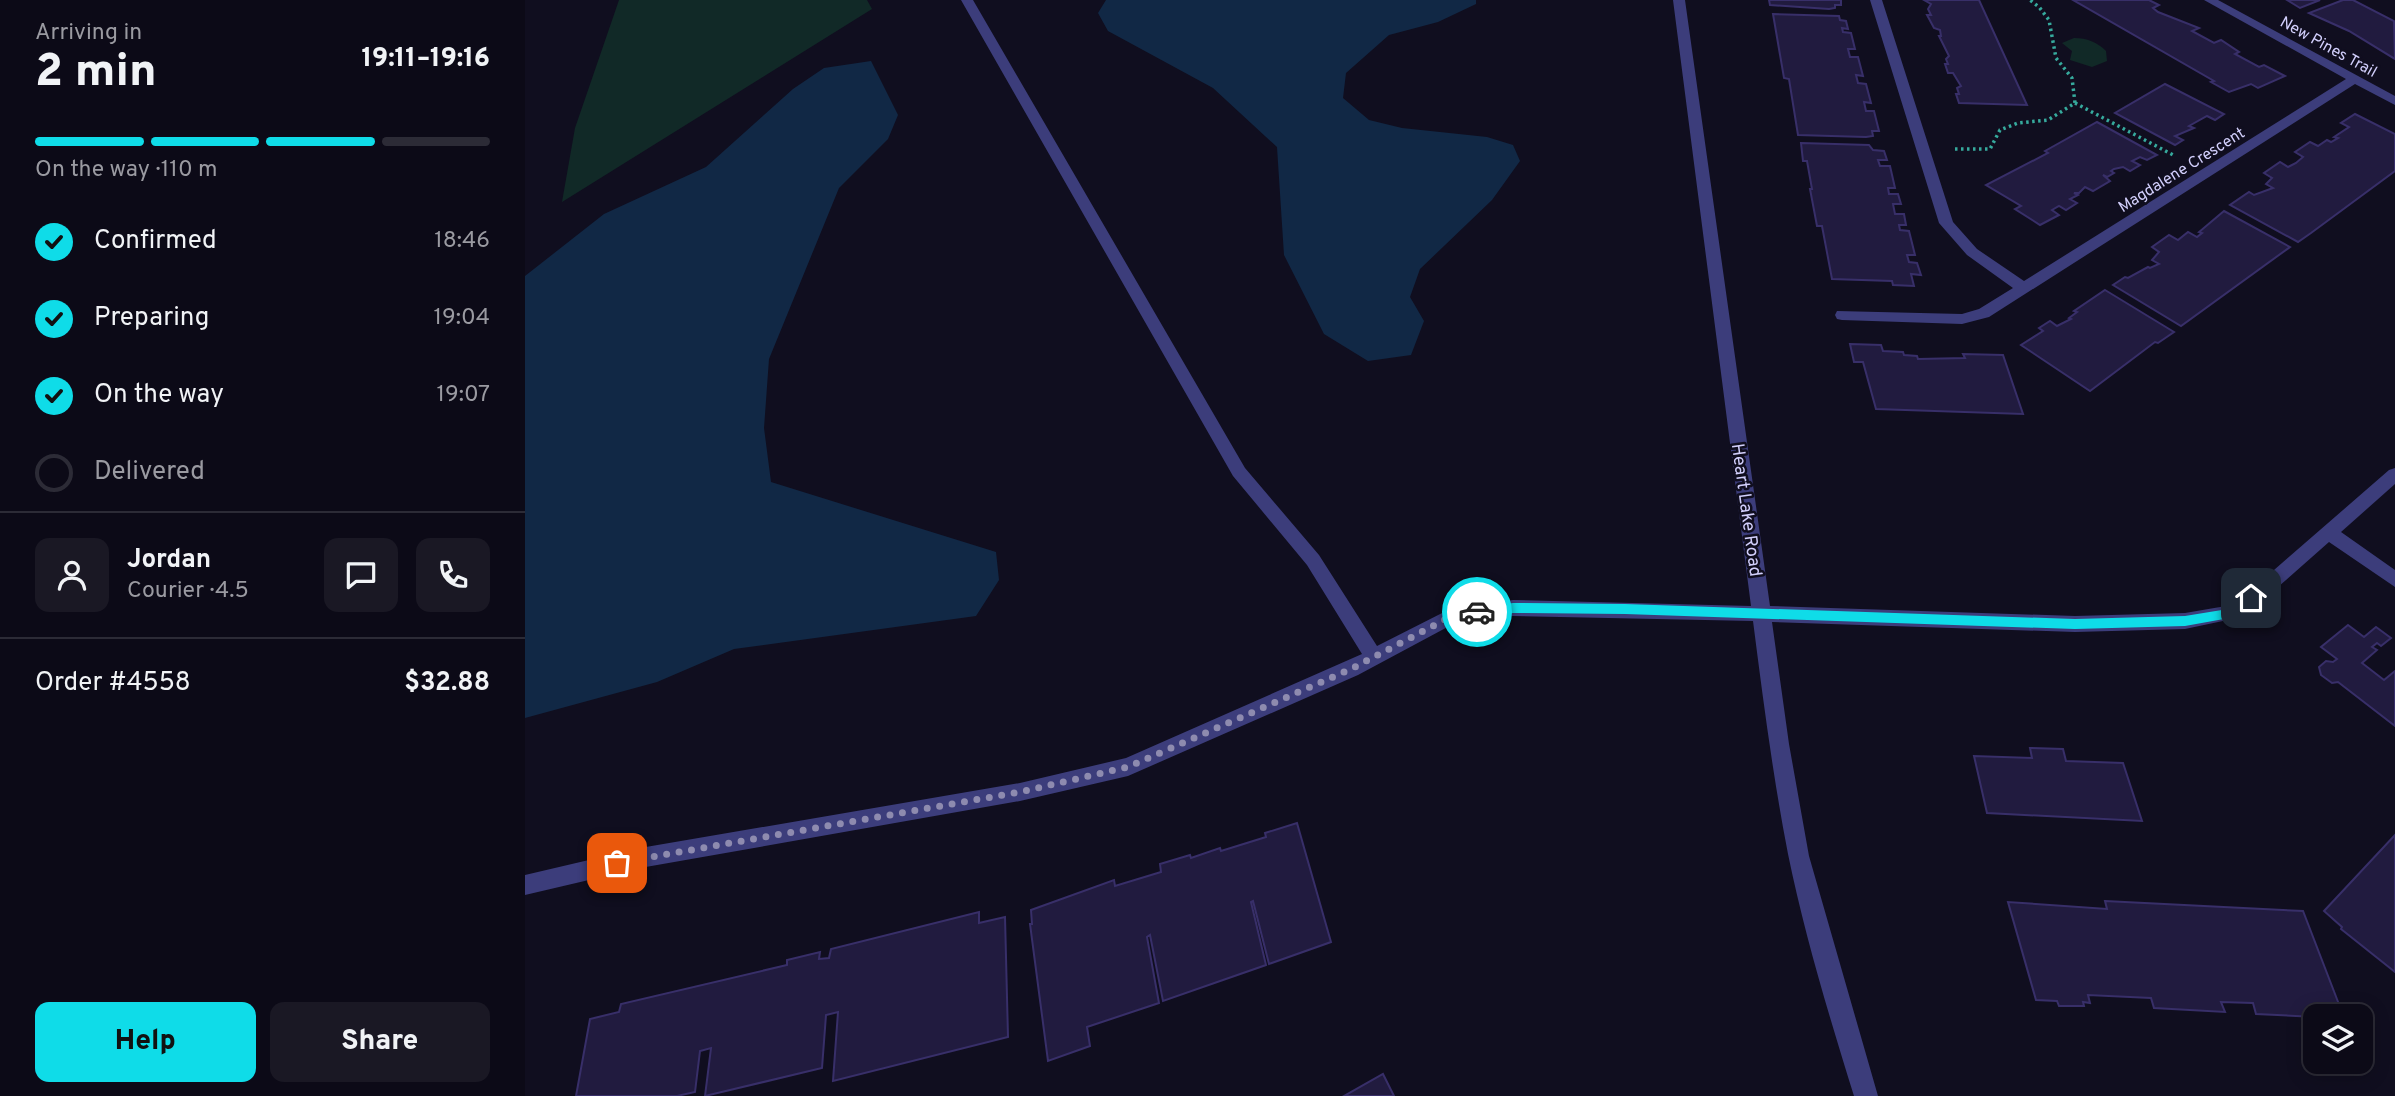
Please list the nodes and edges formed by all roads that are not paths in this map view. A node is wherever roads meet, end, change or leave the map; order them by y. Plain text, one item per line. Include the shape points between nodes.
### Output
1 (967, 0) edge
2 (1679, 0) edge
3 (1876, 0) edge
4 (2210, 0) edge
5 (2355, 79) junction
6 (2395, 100) edge
7 (2024, 288) junction
8 (1842, 316) dead end
9 (2395, 474) edge
10 (2329, 533) junction
11 (2395, 580) edge
12 (1761, 613) junction
13 (1374, 657) junction
14 (525, 885) edge
15 (1866, 1096) edge

1 - 13 street via 1239,472 1313,560
2 - 12 street, Heart Lake Road
3 - 7 street via 1946,223 1973,253
4 - 5 street, New Pines Trail
5 - 6 street, New Pines Trail
5 - 7 street, Magdalene Crescent
7 - 8 street, Magdalene Crescent via 1984,313 1962,319
9 - 10 street
10 - 11 street
10 - 12 street via 2231,613 2185,621 2075,624
12 - 13 street via 1484,611 1452,616
12 - 15 street, Heart Lake Road via 1799,856
13 - 14 street via 1128,767 1020,792 640,858

